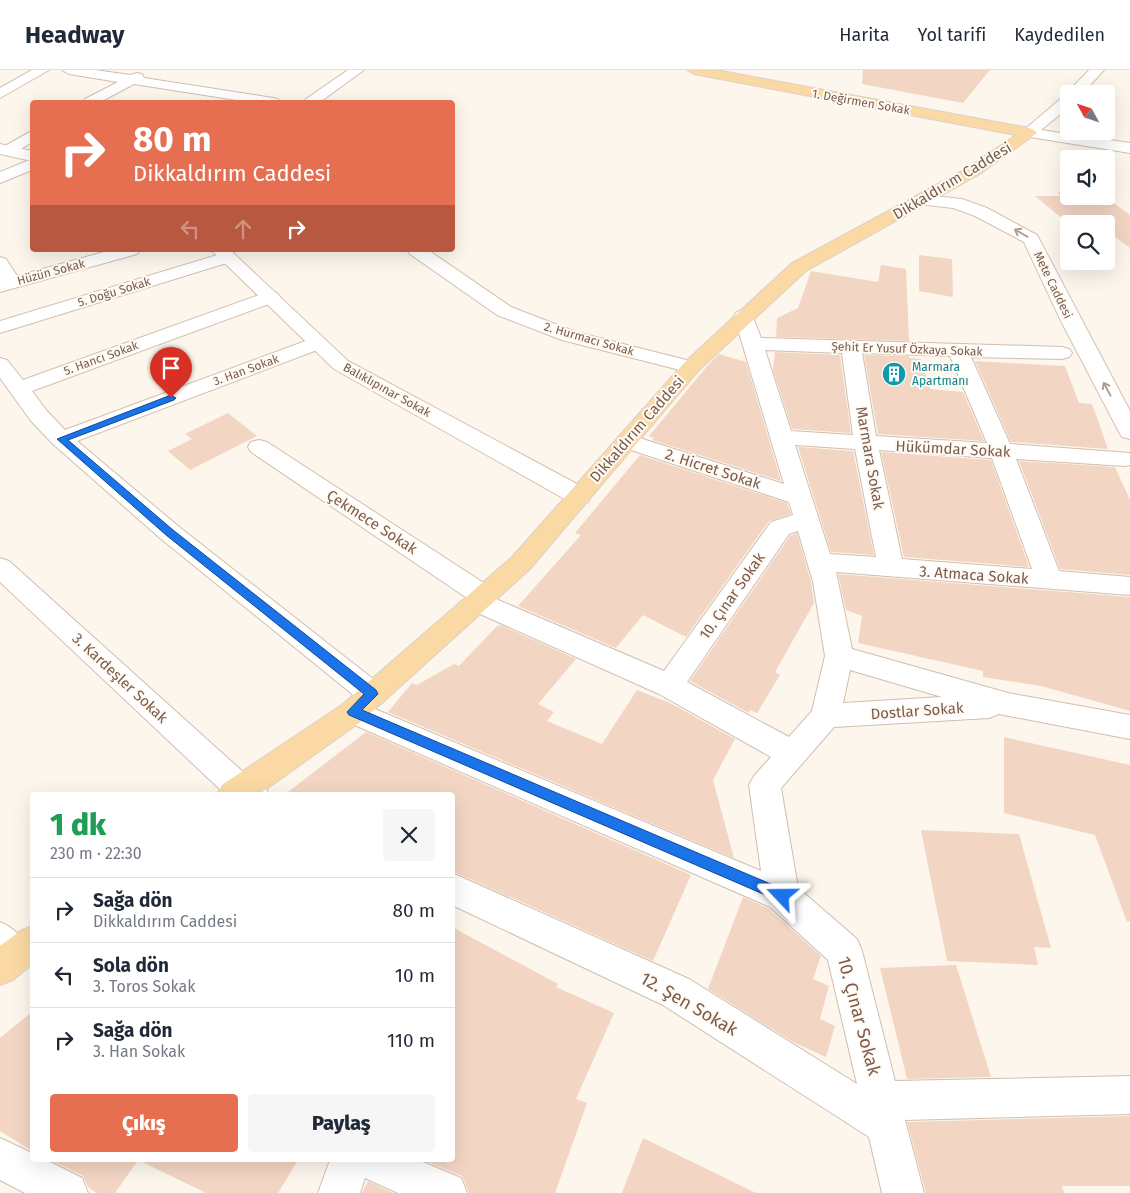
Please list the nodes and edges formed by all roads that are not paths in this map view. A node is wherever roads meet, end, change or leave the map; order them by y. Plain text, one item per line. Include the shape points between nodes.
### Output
1 (20, 70) edge
2 (42, 70) edge
3 (69, 70) edge
4 (153, 70) edge
5 (356, 70) edge
6 (694, 70) edge
7 (1097, 70) edge
8 (130, 79) junction
9 (0, 81) edge
10 (1083, 85) edge
11 (0, 94) edge
12 (93, 100) edge
13 (261, 100) edge
14 (314, 100) edge
15 (1060, 106) edge
16 (1029, 134) junction
17 (30, 137) edge
18 (1130, 148) edge
19 (2, 153) edge
20 (29, 158) edge
21 (0, 178) edge
22 (924, 200) junction
23 (124, 252) edge
24 (223, 252) edge
25 (419, 252) edge
26 (0, 263) edge
27 (6, 285) edge
28 (270, 297) junction
29 (744, 316) junction
30 (0, 327) edge
31 (318, 343) junction
32 (752, 344) junction
33 (851, 347) junction
34 (958, 350) junction
35 (1062, 353) dead end
36 (692, 367) junction
37 (6, 376) edge
38 (1130, 432) edge
39 (781, 438) junction
40 (61, 439) junction
41 (627, 441) junction
42 (866, 444) junction
43 (259, 447) dead end
44 (1002, 452) junction
45 (1126, 458) dead end
46 (578, 496) junction
47 (803, 508) junction
48 (819, 562) junction
49 (0, 567) edge
50 (891, 569) junction
51 (1049, 580) junction
52 (1130, 586) edge
53 (481, 599) junction
54 (839, 656) junction
55 (669, 686) junction
56 (362, 703) junction
57 (1008, 705) junction
58 (826, 716) junction
59 (1130, 727) edge
60 (791, 753) junction
61 (241, 792) edge
62 (243, 792) edge
63 (455, 889) edge
64 (782, 896) junction
65 (1130, 1095) edge
66 (885, 1114) junction
67 (0, 1158) edge
68 (349, 1162) edge
69 (376, 1162) edge
70 (50, 1190) edge
71 (339, 1193) edge
72 (446, 1193) edge
73 (903, 1193) edge

1 - 9 street
2 - 11 street
3 - 8 street
4 - 8 street
5 - 14 street
6 - 16 main road, 1. Değirmen Sokak
7 - 10 street
8 - 12 street
8 - 13 street
15 - 16 street, Dikkaldırım Caddesi
16 - 18 street
16 - 22 main road, Dikkaldırım Caddesi
17 - 19 street
19 - 20 street
20 - 21 street
22 - 29 main road, Dikkaldırım Caddesi via 798,268
38 -> 22 street, Mete Caddesi via 1070,321 1031,239 956,203
23 - 27 street, Hüzün Sokak
24 - 28 street, Balıklıpınar Sokak
24 - 30 street, 5. Doğu Sokak
25 - 36 street, 2. Hurmacı Sokak via 504,311 568,336
26 - 27 street
28 - 31 street, Balıklıpınar Sokak
28 - 37 street, 5. Hancı Sokak
29 - 32 street
29 - 36 main road, Dikkaldırım Caddesi
31 - 40 street, 3. Han Sokak
31 - 46 street, Balıklıpınar Sokak via 341,365
32 - 33 street, Şehit Er Yusuf Özkaya Sokak
32 - 39 street
33 - 34 street, Şehit Er Yusuf Özkaya Sokak
33 - 42 street, Marmara Sokak
34 - 35 street, Şehit Er Yusuf Özkaya Sokak
34 - 44 street
36 - 41 main road, Dikkaldırım Caddesi
37 - 40 street
39 - 42 street, Hükümdar Sokak
39 - 47 street
40 - 56 street
41 - 46 main road, Dikkaldırım Caddesi
41 - 47 street, 2. Hicret Sokak
42 - 44 street, Hükümdar Sokak
42 - 50 street, Marmara Sokak
43 - 53 street, Çekmece Sokak
44 - 45 street, Hükümdar Sokak
44 - 51 street
46 - 53 main road, Dikkaldırım Caddesi via 521,563
47 - 48 street
47 - 55 street, 10. Çınar Sokak via 780,528
48 - 50 street, 3. Atmaca Sokak
48 - 54 street via 826,582
49 - 61 street, 3. Kardeşler Sokak
50 - 51 street, 3. Atmaca Sokak
51 - 52 street, 3. Atmaca Sokak
53 - 55 street
53 - 56 main road, Dikkaldırım Caddesi
54 - 57 street, Dostlar Sokak
54 - 58 street
55 - 60 street
56 - 62 main road, Dikkaldırım Caddesi
56 - 64 street
57 - 58 street, Dostlar Sokak
57 - 59 street, Dostlar Sokak
58 - 60 street
60 - 64 street via 765,784
63 - 66 street, 12. Şen Sokak via 676,992
64 - 66 street, 10. Çınar Sokak via 844,952
65 - 66 street
66 - 73 street, 10. Çınar Sokak
67 - 70 street
68 - 71 street
69 - 72 street

